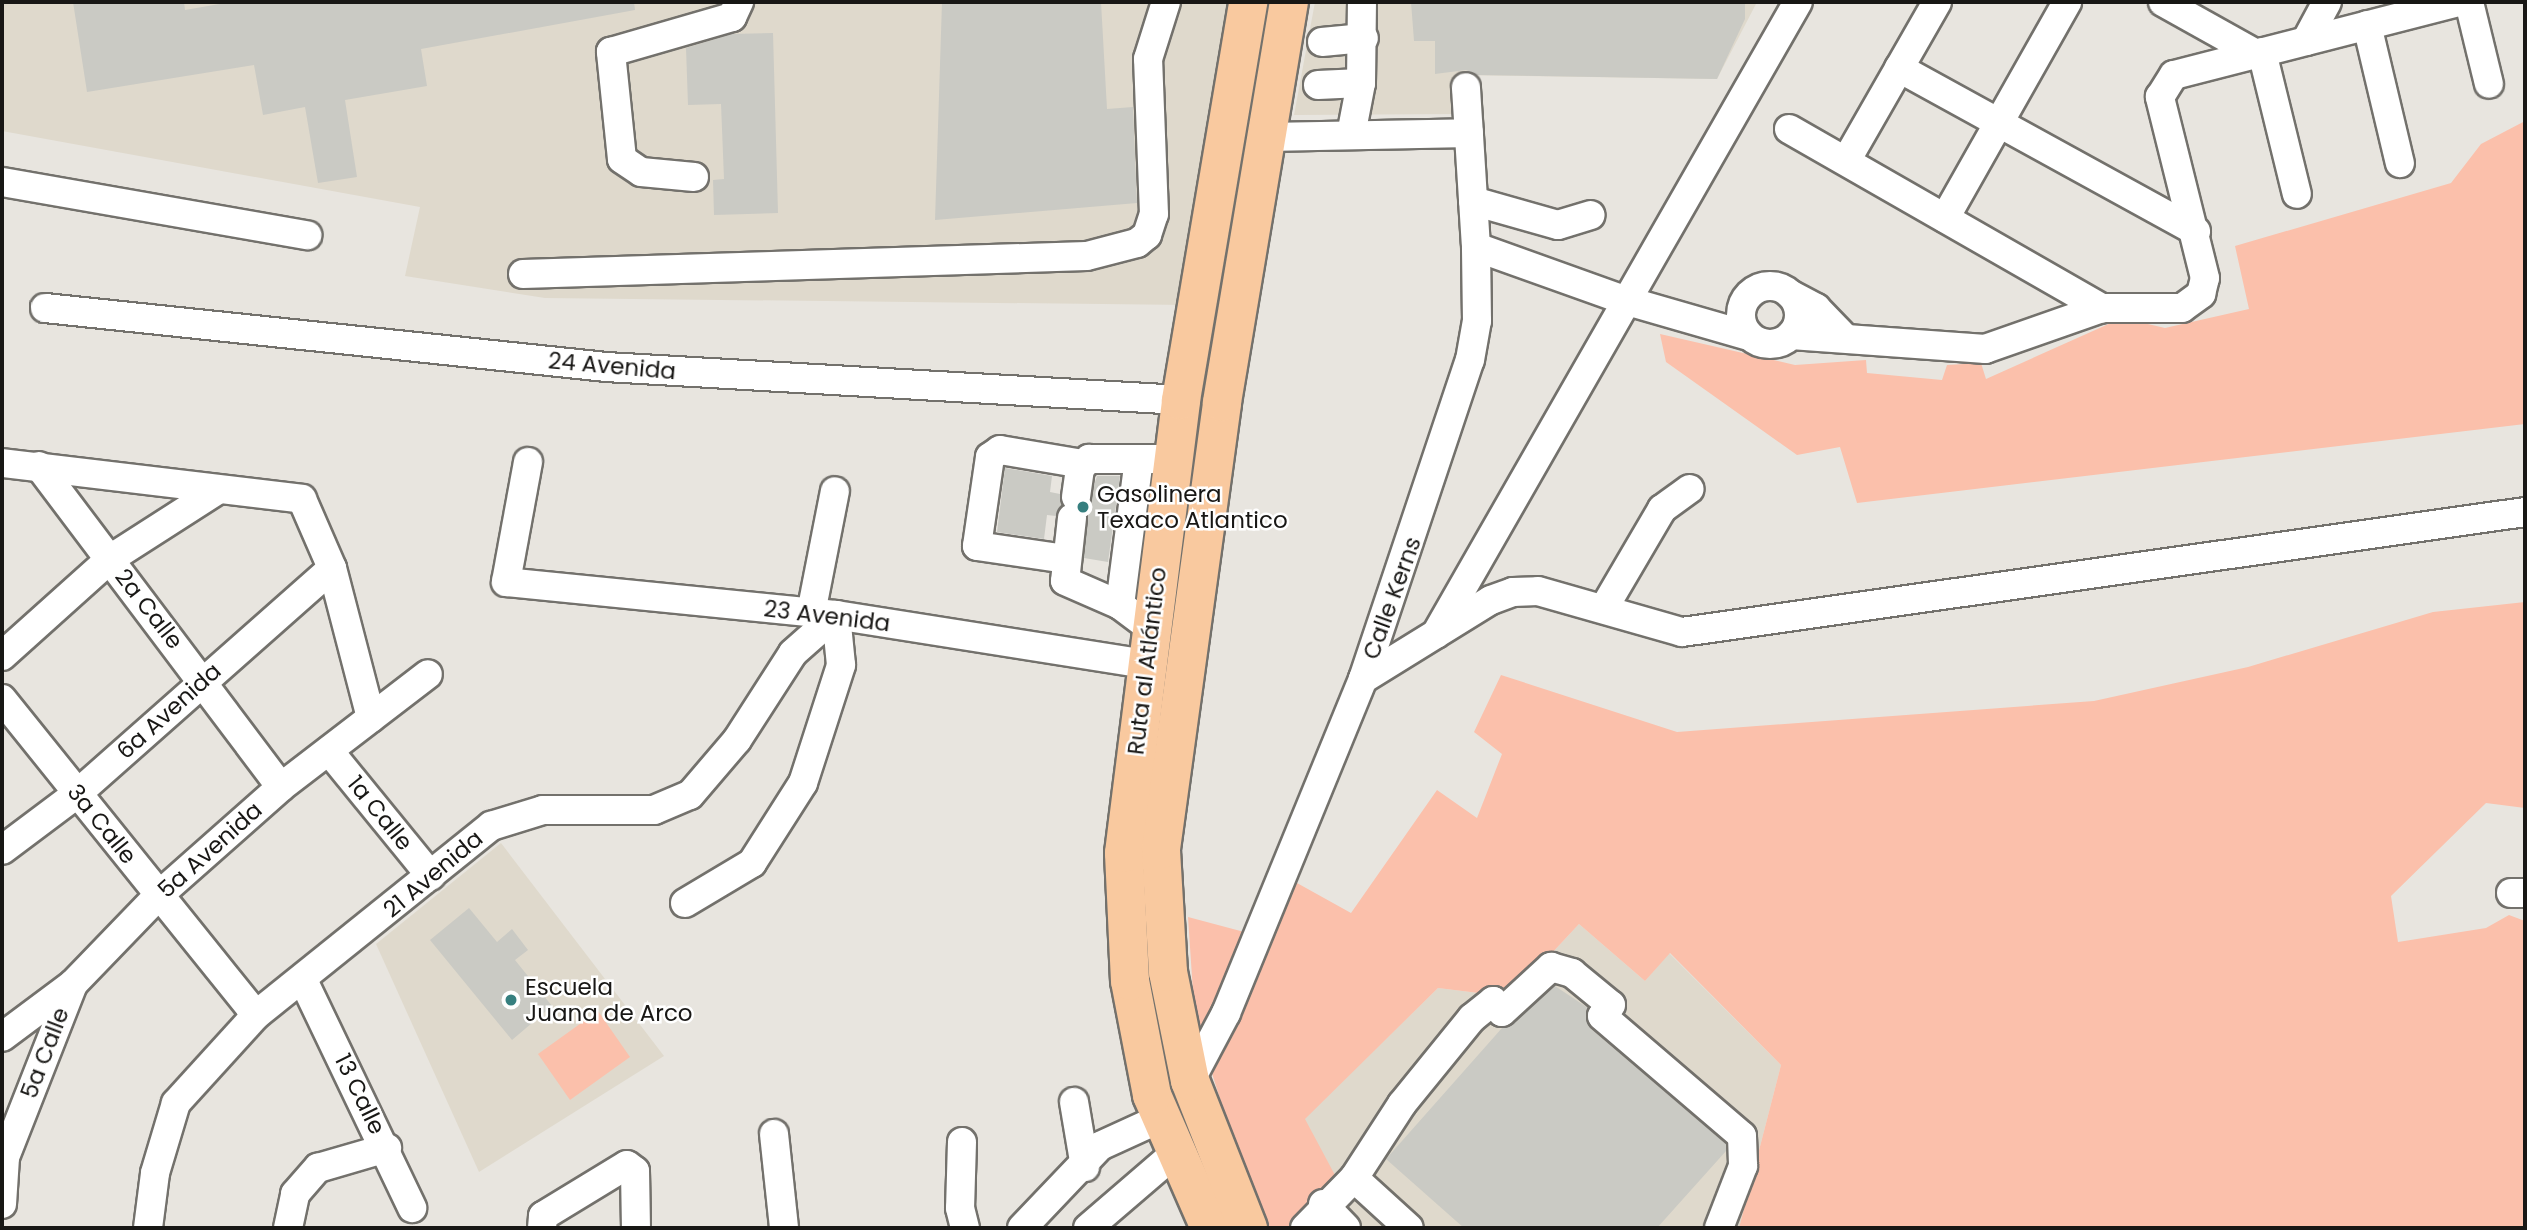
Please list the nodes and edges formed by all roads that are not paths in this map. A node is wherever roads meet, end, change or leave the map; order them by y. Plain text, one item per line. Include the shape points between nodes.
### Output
1 (738, 2) edge
2 (1166, 2) edge
3 (1248, 2) edge
4 (1299, 2) edge
5 (1362, 2) edge
6 (1798, 2) edge
7 (1937, 2) edge
8 (2067, 2) edge
9 (2163, 2) edge
10 (2327, 2) edge
11 (2458, 2) edge
12 (2469, 2) edge
13 (2195, 10) edge
14 (1286, 20) edge
15 (2367, 25) junction
16 (1364, 38) junction
17 (2306, 41) junction
18 (1322, 42) dead end
19 (2259, 53) junction
20 (1899, 68) junction
21 (1360, 83) junction
22 (2488, 84) dead end
23 (1318, 85) dead end
24 (1466, 87) dead end
25 (1999, 123) junction
26 (1789, 130) dead end
27 (1469, 133) junction
28 (1350, 135) junction
29 (1268, 137) junction
30 (1846, 162) junction
31 (2400, 163) dead end
32 (694, 177) dead end
33 (2, 182) edge
34 (2297, 194) dead end
35 (1473, 201) junction
36 (1591, 215) dead end
37 (1945, 218) junction
38 (2196, 231) junction
39 (307, 235) dead end
40 (1476, 247) junction
41 (523, 274) dead end
42 (1790, 294) junction
43 (1749, 295) junction
44 (1624, 300) junction
45 (45, 308) dead end
46 (2102, 308) junction
47 (1707, 322) junction
48 (1791, 335) junction
49 (1749, 336) junction
50 (1843, 336) junction
51 (1181, 400) junction
52 (1156, 459) junction
53 (528, 462) dead end
54 (3, 464) edge
55 (1083, 464) junction
56 (39, 466) junction
57 (1690, 489) dead end
58 (216, 491) junction
59 (835, 491) dead end
60 (2525, 512) edge
61 (110, 559) junction
62 (1066, 559) junction
63 (332, 568) junction
64 (1604, 608) junction
65 (824, 614) junction
66 (1138, 632) junction
67 (1432, 641) junction
68 (2, 656) edge
69 (428, 674) dead end
70 (205, 679) junction
71 (1363, 679) junction
72 (2, 699) edge
73 (371, 718) junction
74 (329, 751) junction
75 (281, 787) junction
76 (78, 793) junction
77 (2, 850) edge
78 (431, 876) junction
79 (159, 895) junction
80 (685, 903) dead end
81 (303, 981) junction
82 (73, 984) junction
83 (256, 1015) junction
84 (2, 1037) edge
85 (1190, 1081) junction
86 (1074, 1102) dead end
87 (1159, 1119) junction
88 (774, 1134) dead end
89 (962, 1142) dead end
90 (387, 1148) junction
91 (1174, 1154) junction
92 (1085, 1167) junction
93 (1354, 1178) junction
94 (1323, 1204) junction
95 (2, 1205) edge
96 (412, 1208) dead end
97 (542, 1222) edge
98 (148, 1228) edge
99 (288, 1228) edge
100 (636, 1228) edge
101 (784, 1228) edge
102 (965, 1228) edge
103 (1021, 1228) edge
104 (1088, 1228) edge
105 (1210, 1228) edge
106 (1248, 1228) edge
107 (1305, 1228) edge
108 (1346, 1228) edge
109 (1409, 1228) edge
110 (1719, 1228) edge

1 - 32 street via 732,17 611,52 622,159 642,172
2 - 41 street via 1148,59 1154,214 1147,235 1137,243 1087,256
3 - 51 highway, Ruta al Atlántico
4 - 14 street
5 - 16 street
6 - 44 street
7 - 20 street
8 - 25 street
9 - 13 street
10 - 17 street
11 - 15 street
12 - 22 street
13 - 19 street
14 - 29 highway, Ruta al Atlántico
15 - 17 street
15 - 31 street
16 - 18 street
16 - 21 street
17 - 19 street
19 - 34 street
19 - 38 street via 2174,75 2160,97
20 - 25 street
20 - 30 street
21 - 23 street
21 - 28 street
24 - 27 street, Calle Kerns
25 - 37 street
25 - 38 street
26 - 30 street
27 - 28 street
27 - 35 street, Calle Kerns
28 - 29 street
29 - 85 highway, Ruta al Atlántico via 1216,442 1161,849 1168,972
30 - 37 street
33 - 39 street
35 - 36 street via 1558,225
35 - 40 street, Calle Kerns
37 - 46 street
38 - 46 street via 2205,278 2193,302 2169,312 2123,304
40 - 44 street
40 - 71 street, Calle Kerns via 1477,321 1470,360
42 - 43 street via 1769,286
42 - 48 street via 1799,314
42 - 50 street via 1816,308
43 - 47 street
43 - 49 street via 1741,316
44 - 47 street
44 - 67 street
45 - 51 street, 24 Avenida via 606,367
46 - 50 street via 1984,349 1866,342
47 - 49 street
48 - 49 street via 1770,345
48 - 50 street
51 - 52 highway, Ruta al Atlántico
52 - 55 street via 1089,459
52 - 66 highway, Ruta al Atlántico
53 - 65 street, 23 Avenida via 506,582
54 - 56 street
55 - 62 street
55 - 62 street via 1000,450 990,457 977,546
56 - 58 street
56 - 61 street, 2a Calle
57 - 64 street via 1662,509
58 - 61 street
58 - 63 street via 302,499
59 - 65 street
60 - 64 street via 1682,632
61 - 68 street
61 - 70 street, 2a Calle
62 - 66 street via 1063,576 1069,587
63 - 70 street, 6a Avenida
63 - 73 street
64 - 67 street via 1538,591 1513,592 1491,600
65 - 66 street, 23 Avenida
65 - 78 street, 21 Avenida via 737,740 690,794 654,810 543,810 491,826
65 - 80 street via 841,665 803,783 752,863
66 - 87 highway, Ruta al Atlántico via 1124,913 1130,981
67 - 71 street
69 - 73 street, 5a Avenida
70 - 75 street, 2a Calle
70 - 76 street, 6a Avenida
71 - 85 street, Calle Kerns via 1226,1013
72 - 76 street, 3a Calle
73 - 74 street, 5a Avenida
74 - 75 street, 5a Avenida
74 - 78 street, 1a Calle
75 - 79 street, 5a Avenida
76 - 77 street, 6a Avenida
76 - 79 street, 3a Calle
78 - 81 street, 21 Avenida
79 - 82 street, 5a Avenida
79 - 83 street, 3a Calle
81 - 83 street, 21 Avenida
81 - 90 street, 13 Calle
82 - 84 street, 5a Avenida
82 - 95 street, 5a Calle via 5,1157
83 - 98 street, 21 Avenida via 176,1102 155,1173
85 - 106 highway, Ruta al Atlántico
86 - 92 street
87 - 91 highway, Ruta al Atlántico
87 - 92 street via 1100,1146
88 - 101 street
89 - 102 street via 960,1208
90 - 96 street, 13 Calle
90 - 99 street via 318,1168 295,1194
91 - 104 street
91 - 105 highway, Ruta al Atlántico
92 - 103 street
93 - 94 street
93 - 109 street
93 - 110 street via 1402,1104 1472,1018 1493,1001 1502,1012 1544,970 1562,968 1611,1004 1602,1016 1742,1136 1743,1166
94 - 107 street
94 - 108 street
97 - 100 street via 627,1165 633,1167

